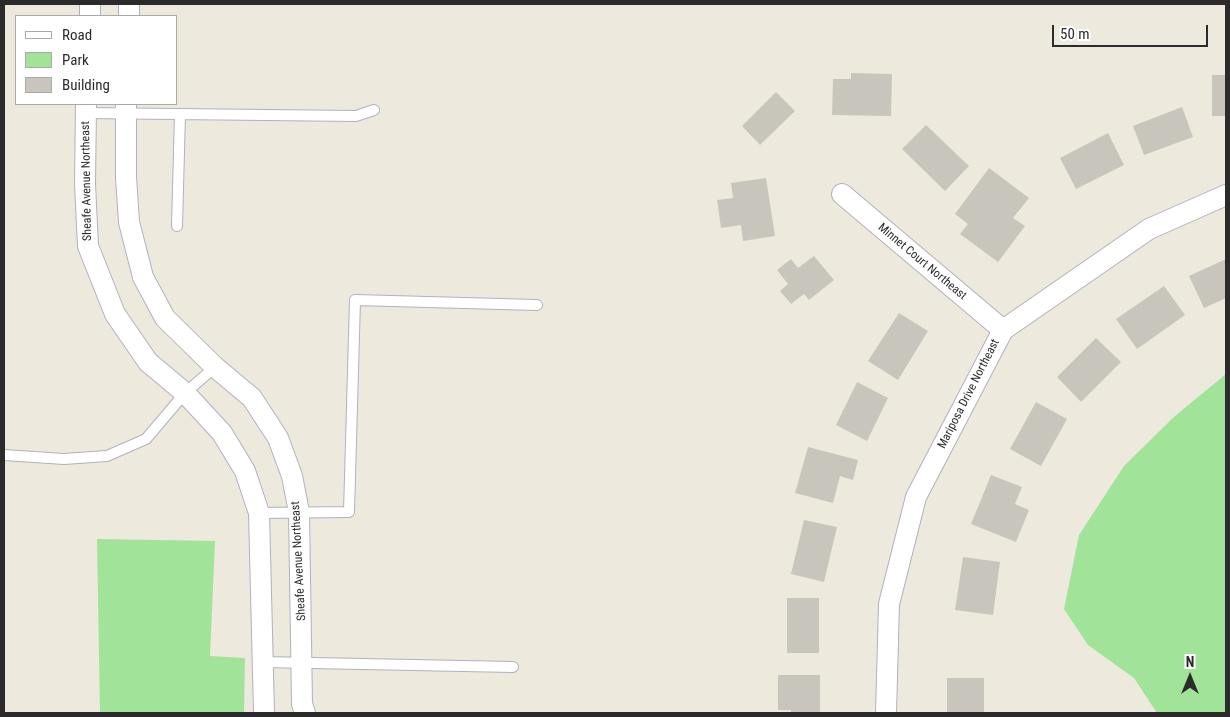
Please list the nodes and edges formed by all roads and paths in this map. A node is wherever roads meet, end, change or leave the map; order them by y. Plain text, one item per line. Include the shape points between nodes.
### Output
1 (86, 108) edge
2 (126, 108) edge
3 (374, 110) dead end
4 (180, 114) junction
5 (842, 194) dead end
6 (1226, 195) edge
7 (177, 226) dead end
8 (538, 305) dead end
9 (1002, 330) junction
10 (215, 367) junction
11 (185, 393) junction
12 (4, 455) edge
13 (299, 512) junction
14 (259, 513) junction
15 (262, 662) junction
16 (302, 662) junction
17 (513, 667) dead end
18 (264, 713) edge
19 (305, 713) edge
20 (886, 713) edge

1 - 2 lane
1 - 11 street, Sheafe Avenue Northeast via 88,246 116,314 148,362
2 - 4 lane
2 - 10 street, Sheafe Avenue Northeast via 129,222 143,277 165,318
3 - 4 lane via 356,116
4 - 7 lane
5 - 9 street, Minnet Court Northeast
6 - 9 street, Mariposa Drive Northeast via 1149,229
8 - 13 lane via 355,300 349,512
9 - 20 street, Mariposa Drive Northeast via 916,497 889,604
10 - 11 lane
10 - 13 street, Sheafe Avenue Northeast via 252,398 278,438 292,476
11 - 12 lane via 146,439 106,456 64,459
11 - 14 street, Sheafe Avenue Northeast via 222,433 245,470
13 - 14 lane
13 - 16 street, Sheafe Avenue Northeast
14 - 15 street, Sheafe Avenue Northeast
15 - 16 lane
15 - 18 street, Sheafe Avenue Northeast
16 - 17 lane
16 - 19 street, Sheafe Avenue Northeast

